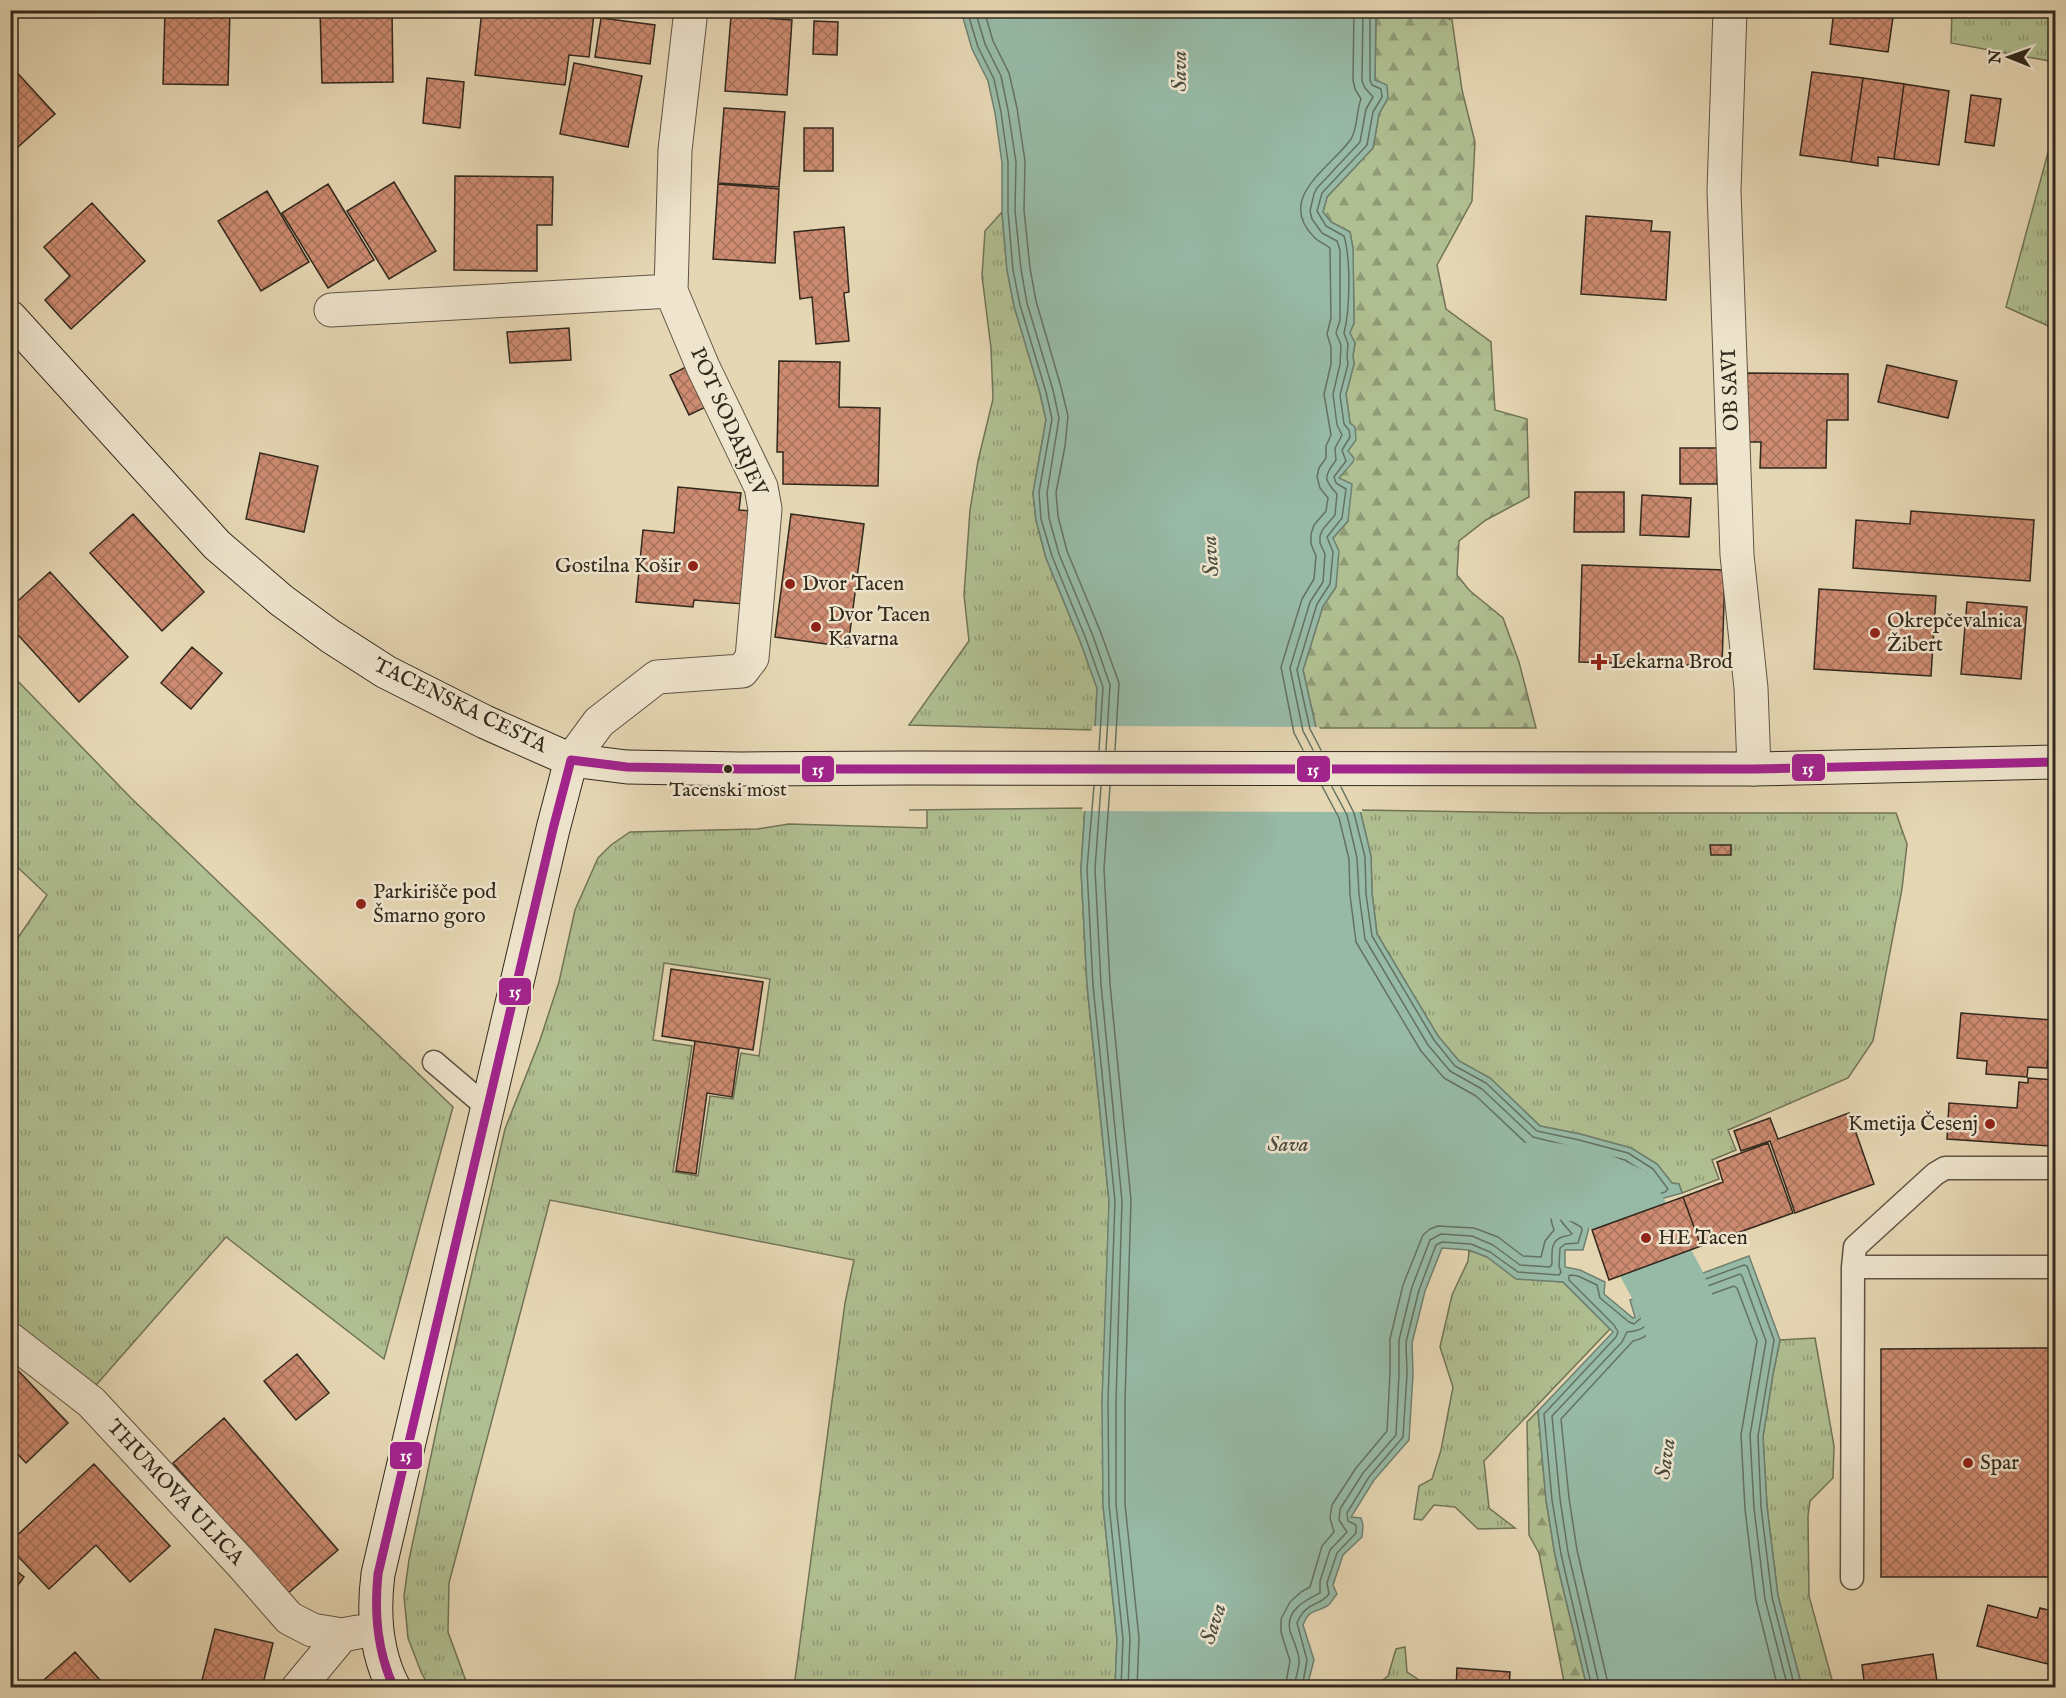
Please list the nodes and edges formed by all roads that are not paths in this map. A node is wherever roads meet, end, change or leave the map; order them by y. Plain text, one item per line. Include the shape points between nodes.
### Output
1 (691, 10) edge
2 (1730, 10) edge
3 (671, 291) junction
4 (332, 310) dead end
5 (10, 317) edge
6 (571, 760) junction
7 (2055, 762) edge
8 (1754, 769) junction
9 (434, 1062) dead end
10 (488, 1108) junction
11 (2055, 1168) edge
12 (1854, 1267) junction
13 (2055, 1267) edge
14 (10, 1338) edge
15 (1852, 1578) dead end
16 (377, 1629) junction
17 (342, 1635) junction
18 (298, 1688) edge
19 (394, 1688) edge

1 - 3 street, POT SODARJEV via 675,150
2 - 8 street, OB SAVI via 1724,191 1737,555 1751,688
3 - 4 street
3 - 6 street, POT SODARJEV via 761,487 765,509 752,658 742,671 657,677 599,722
5 - 6 street, TACENSKA CESTA via 217,545 281,600 386,672
6 - 8 street, TACENSKA CESTA via 639,768 741,770
6 - 10 street
7 - 8 street, TACENSKA CESTA
9 - 10 lane
10 - 16 street via 378,1574
11 - 12 lane via 1945,1168 1855,1247
12 - 13 lane
12 - 15 lane
14 - 17 street, THUMOVA ULICA via 91,1402 289,1618 312,1630
16 - 17 street, THUMOVA ULICA
16 - 19 street
17 - 18 street

